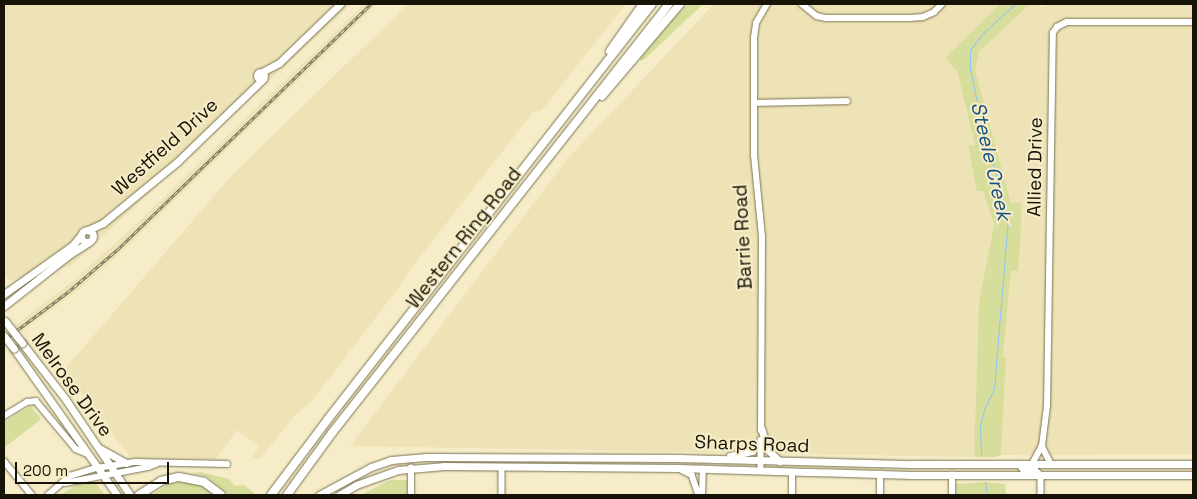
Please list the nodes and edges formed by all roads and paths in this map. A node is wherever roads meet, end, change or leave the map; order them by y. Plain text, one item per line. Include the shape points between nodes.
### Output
1 (340, 4) edge
2 (643, 4) edge
3 (652, 4) edge
4 (669, 4) edge
5 (680, 4) edge
6 (767, 4) edge
7 (802, 4) edge
8 (942, 4) edge
9 (1193, 22) edge
10 (847, 101) dead end
11 (754, 102) junction
12 (566, 114) junction
13 (556, 147) junction
14 (103, 223) junction
15 (88, 230) junction
16 (80, 236) junction
17 (91, 241) junction
18 (5, 292) edge
19 (4, 306) edge
20 (4, 320) edge
21 (4, 336) edge
22 (4, 416) edge
23 (761, 428) junction
24 (761, 441) junction
25 (97, 446) junction
26 (1042, 446) junction
27 (88, 454) junction
28 (678, 458) junction
29 (710, 459) junction
30 (761, 460) junction
31 (4, 461) edge
32 (780, 461) junction
33 (126, 463) junction
34 (1191, 463) edge
35 (156, 464) junction
36 (227, 464) dead end
37 (912, 464) junction
38 (1020, 464) junction
39 (1032, 464) junction
40 (1051, 464) junction
41 (110, 465) junction
42 (502, 467) junction
43 (97, 468) junction
44 (411, 468) junction
45 (678, 468) junction
46 (703, 469) junction
47 (761, 471) junction
48 (792, 472) junction
49 (115, 473) junction
50 (880, 474) junction
51 (102, 475) junction
52 (912, 475) junction
53 (952, 475) junction
54 (1193, 475) edge
55 (1041, 476) junction
56 (65, 483) junction
57 (157, 483) junction
58 (272, 494) edge
59 (323, 494) edge
60 (32, 495) edge
61 (48, 495) edge
62 (116, 495) edge
63 (130, 495) edge
64 (139, 495) edge
65 (149, 495) edge
66 (221, 495) edge
67 (287, 495) edge
68 (339, 495) edge
69 (411, 495) edge
70 (502, 495) edge
71 (701, 495) edge
72 (792, 495) edge
73 (880, 495) edge
74 (952, 495) edge
75 (1041, 495) edge

1 - 14 main road, Westfield Drive via 280,63 262,76 248,94 177,162
2 - 12 highway
3 - 12 highway, Western Ring Road
4 - 13 highway, Western Ring Road
5 - 13 highway
6 - 11 street, Barrie Road via 756,23 754,38
7 - 8 street via 817,16 826,18 910,18 923,17
9 - 26 street, Allied Drive via 1067,22 1053,33 1047,402
10 - 11 street
11 - 23 street, Barrie Road via 754,156 762,236
12 - 58 highway, Western Ring Road
13 - 67 highway, Western Ring Road
14 - 15 main road, Westfield Drive
14 - 17 main road, Westfield Drive
15 - 16 main road
15 - 17 main road via 93,234
16 - 17 main road via 83,242
16 - 18 main road via 73,245
17 - 19 main road, Westfield Drive
20 - 25 main road, Melrose Drive, bridge
21 - 27 main road, Melrose Drive, bridge
22 - 27 street, Melrose Drive via 32,400 40,403 74,447
23 - 24 street, Barrie Road
23 - 32 main road via 768,450
24 - 29 main road via 752,451
24 - 30 street, Barrie Road
25 - 33 main road
25 - 41 main road, Melrose Drive
26 - 39 street, Allied Drive
26 - 40 street
27 - 43 main road, Melrose Drive
28 - 29 main road, Sharps Road
28 - 46 main road
28 - 59 main road, Sharps Road via 410,458 371,466
29 - 30 main road, Sharps Road
30 - 32 main road, Sharps Road
30 - 47 street, Barrie Road
31 - 60 street
32 - 37 main road, Sharps Road
33 - 35 street
33 - 41 street
34 - 40 main road, Sharps Road
35 - 36 street
35 - 49 street
37 - 38 main road, Sharps Road
37 - 52 main road
38 - 39 main road, Sharps Road
38 - 55 main road
39 - 40 main road, Sharps Road
41 - 43 street
41 - 49 main road, Melrose Drive
42 - 44 main road, Sharps Road
42 - 45 main road, Sharps Road
42 - 70 street
43 - 51 main road, Melrose Drive
43 - 56 street via 75,474
44 - 68 main road, Sharps Road via 374,477
44 - 69 street
45 - 46 main road, Sharps Road
45 - 71 street via 692,474
46 - 47 main road, Sharps Road
46 - 71 street
47 - 48 main road, Sharps Road
48 - 50 main road, Sharps Road
48 - 72 street
49 - 51 street
49 - 63 main road, Melrose Drive
50 - 52 main road, Sharps Road
50 - 73 street
51 - 56 street
51 - 62 main road, Melrose Drive
52 - 53 main road, Sharps Road
53 - 55 main road, Sharps Road
53 - 74 street
54 - 55 main road, Sharps Road
55 - 75 street
56 - 61 street
57 - 64 highway
57 - 65 highway
57 - 66 highway via 172,478 197,479

